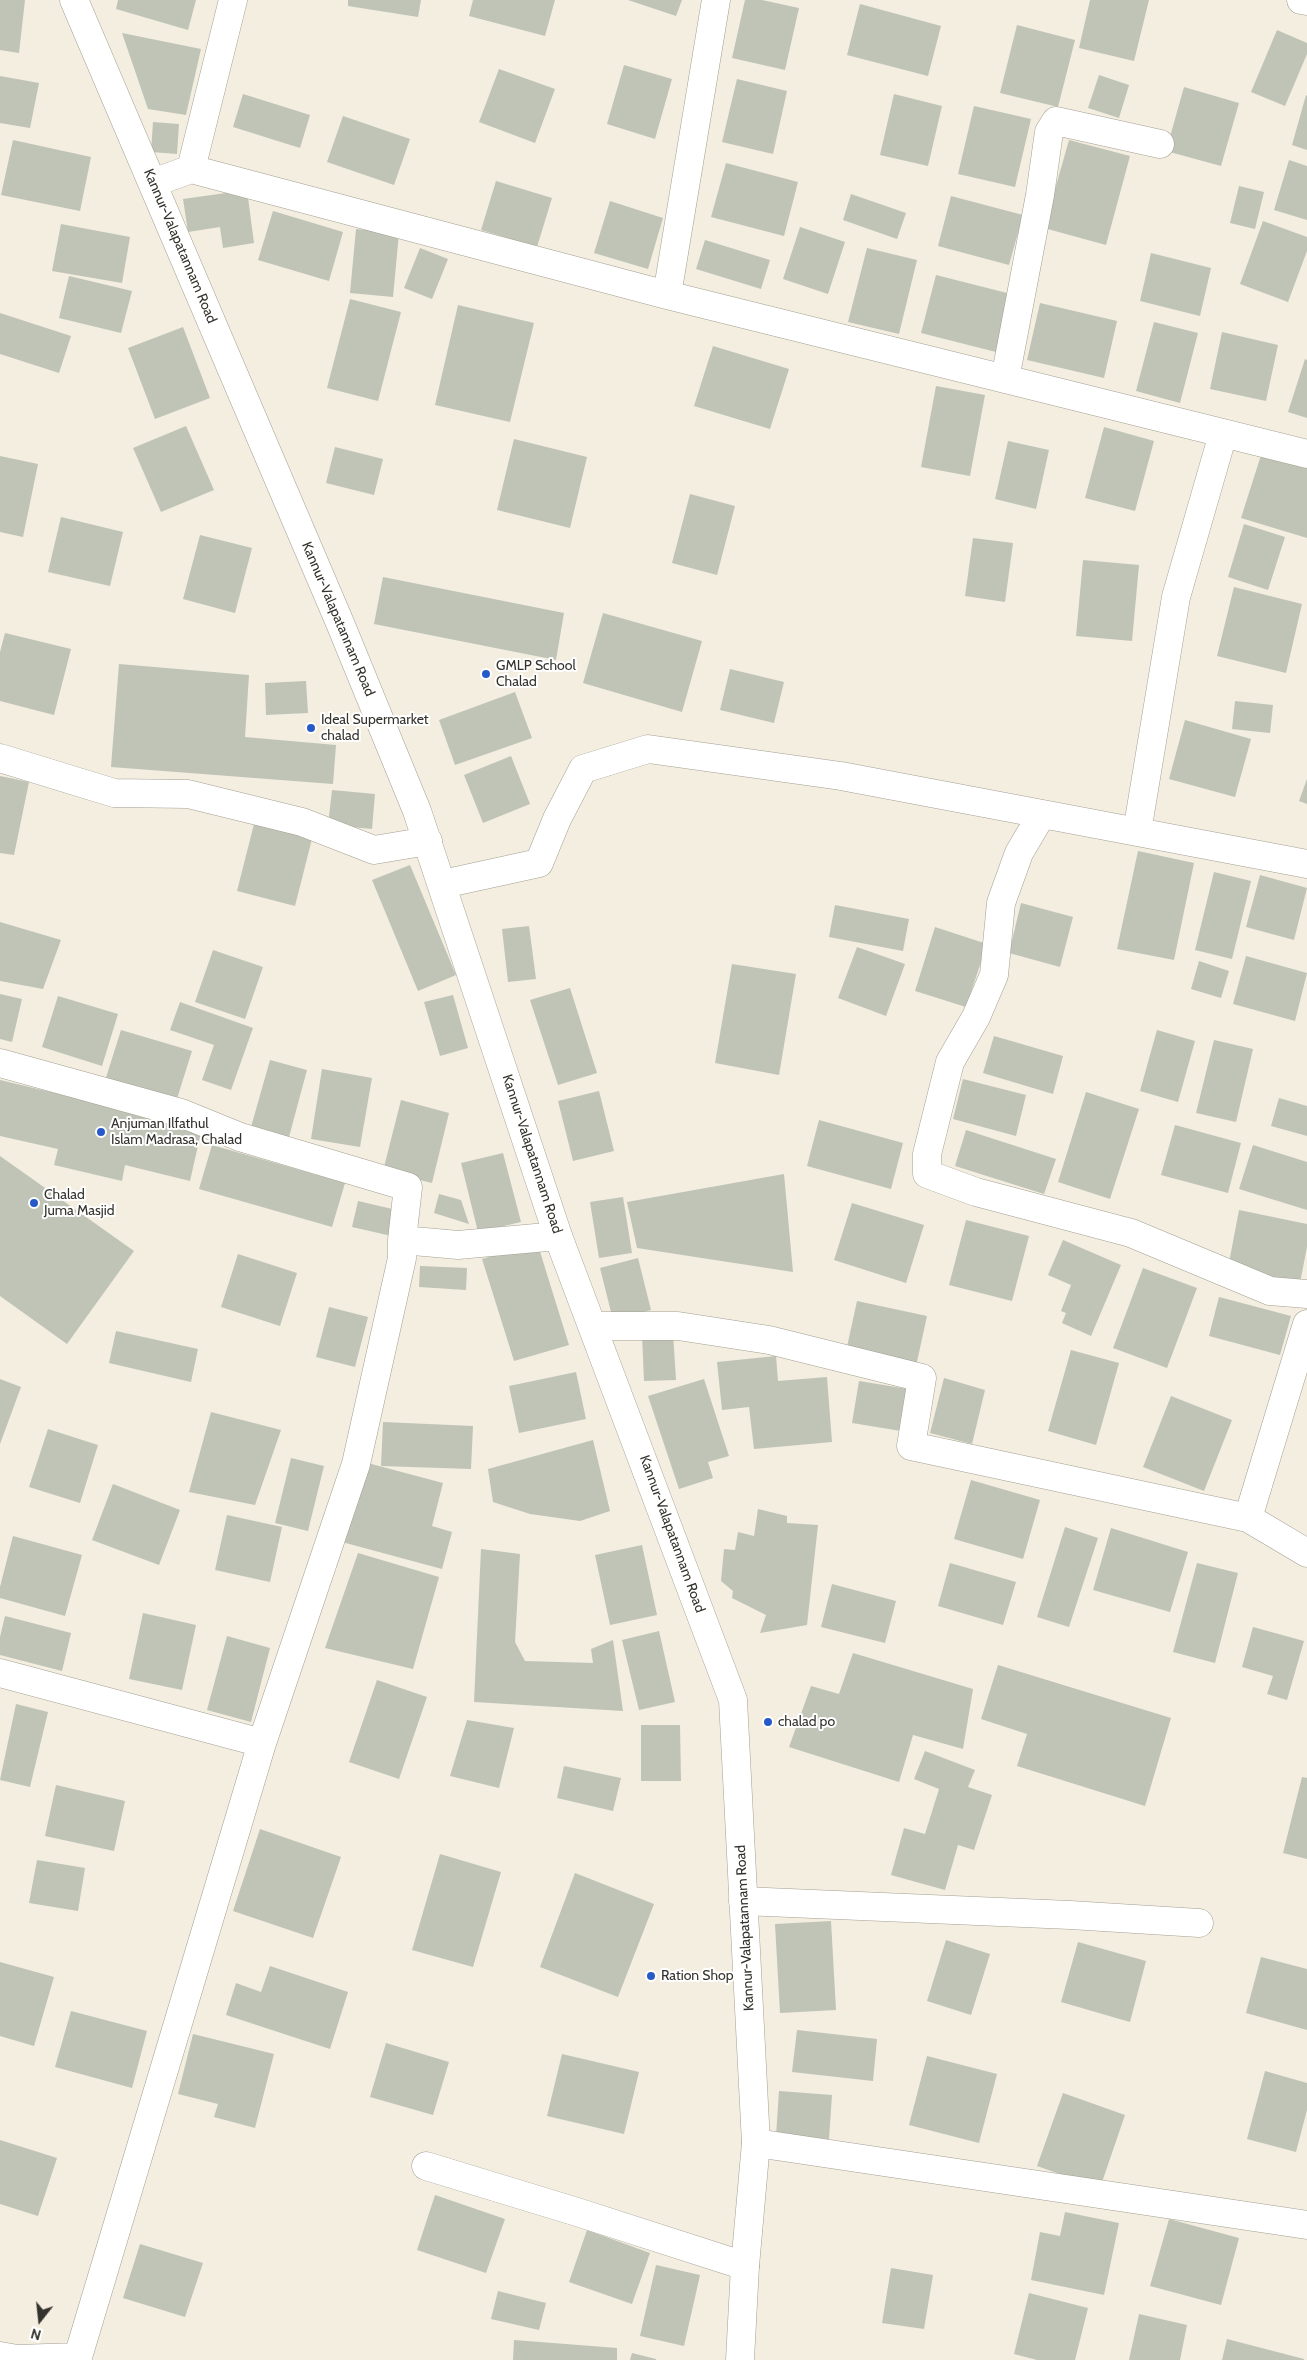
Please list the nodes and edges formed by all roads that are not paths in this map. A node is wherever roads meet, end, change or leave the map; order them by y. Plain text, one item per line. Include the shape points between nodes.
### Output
1 (74, 0) edge
2 (233, 0) edge
3 (716, 0) edge
4 (1301, 0) edge
5 (1307, 1) edge
6 (1160, 144) dead end
7 (191, 168) junction
8 (153, 183) junction
9 (667, 295) junction
10 (1005, 379) junction
11 (1223, 434) junction
12 (1307, 454) edge
13 (0, 758) edge
14 (1042, 814) junction
15 (1137, 832) junction
16 (428, 841) junction
17 (1307, 864) edge
18 (442, 884) junction
19 (0, 1063) edge
20 (558, 1236) junction
21 (402, 1240) junction
22 (1307, 1294) edge
23 (1307, 1324) edge
24 (594, 1326) junction
25 (1248, 1518) junction
26 (1307, 1553) edge
27 (0, 1673) edge
28 (262, 1743) junction
29 (743, 1901) junction
30 (1199, 1923) dead end
31 (756, 2143) junction
32 (426, 2166) dead end
33 (1307, 2225) edge
34 (745, 2266) junction
35 (11, 2358) edge
36 (81, 2358) edge
37 (740, 2360) edge

1 - 8 street, Kannur-Valapatannam Road
2 - 7 street
3 - 9 street
4 - 5 street
6 - 10 street via 1056,121 1049,132
7 - 8 street
7 - 9 street
8 - 16 street, Kannur-Valapatannam Road via 340,623
9 - 10 street
10 - 11 street
11 - 12 street
11 - 15 street via 1176,597
13 - 16 street via 114,793 188,794 302,822 374,850
14 - 15 street
14 - 18 street via 841,776 648,749 583,769 539,863
14 - 22 street via 1019,853 1001,903 994,975 950,1062 928,1154 927,1174 976,1192 1131,1233 1270,1291
15 - 17 street
16 - 18 street, Kannur-Valapatannam Road
18 - 20 street, Kannur-Valapatannam Road
19 - 21 street via 181,1114 240,1137 408,1187
20 - 21 street via 458,1245
20 - 24 street, Kannur-Valapatannam Road
21 - 28 street via 402,1258 356,1464
23 - 25 street
24 - 25 street via 678,1326 750,1337 922,1378 911,1446
24 - 29 street, Kannur-Valapatannam Road via 733,1700
25 - 26 street
27 - 28 street
28 - 36 street
29 - 30 street
29 - 31 street, Kannur-Valapatannam Road
31 - 33 street
31 - 34 street, Kannur-Valapatannam Road
32 - 34 street
34 - 37 street, Kannur-Valapatannam Road
35 - 36 street

